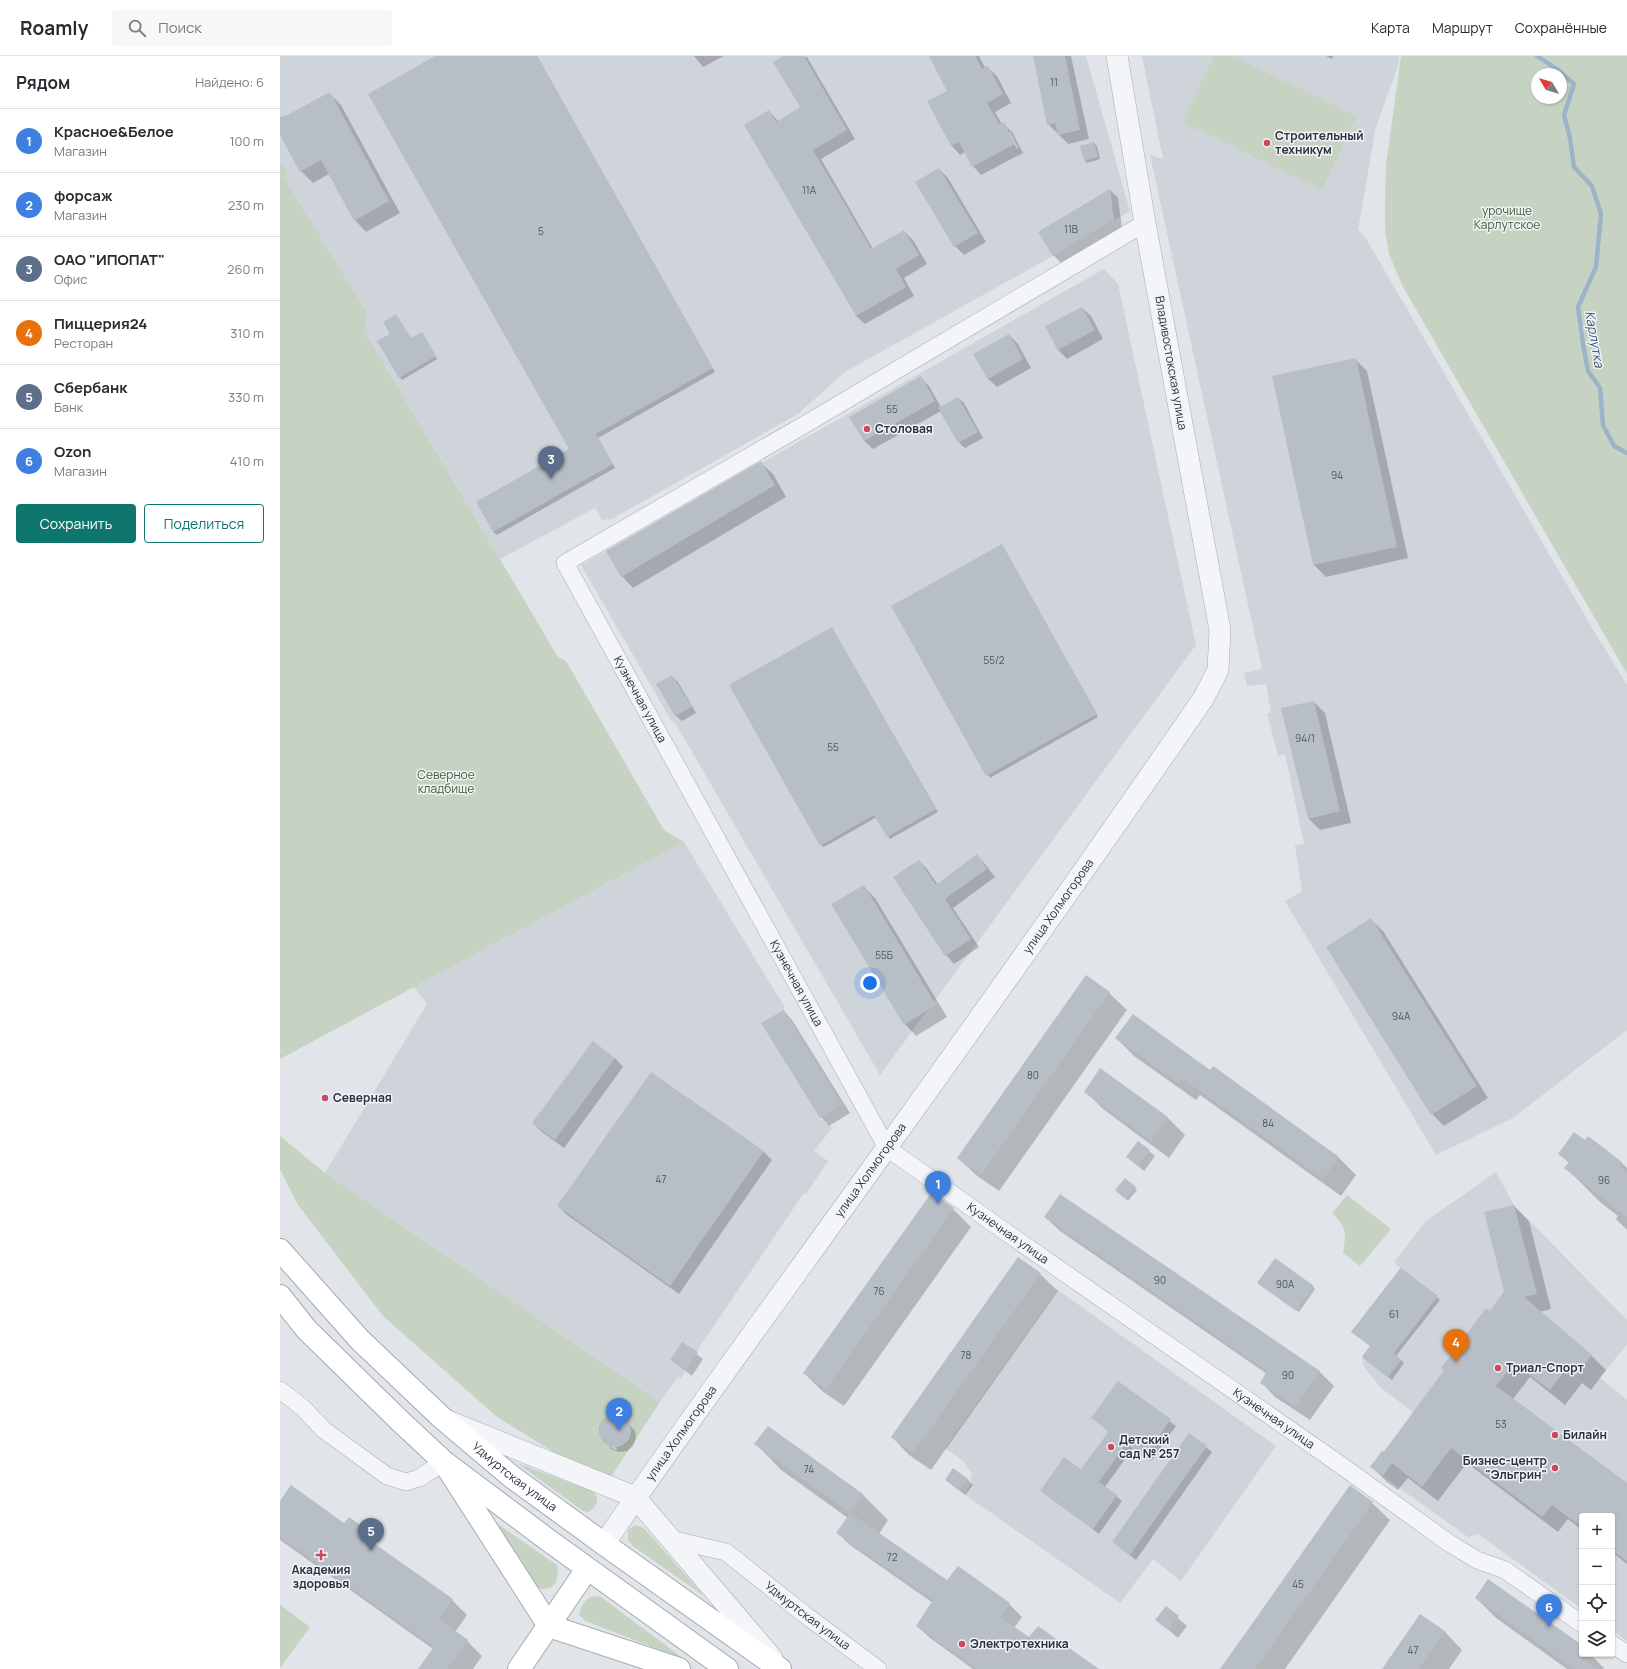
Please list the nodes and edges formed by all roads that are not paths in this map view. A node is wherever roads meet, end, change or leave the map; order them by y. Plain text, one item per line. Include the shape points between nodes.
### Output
1 (1117, 56) edge
2 (1145, 223) junction
3 (1218, 670) joint
4 (887, 1148) junction
5 (280, 1250) edge
6 (280, 1296) edge
7 (280, 1390) edge
8 (441, 1418) junction
9 (444, 1462) junction
10 (635, 1497) junction
11 (670, 1539) junction
12 (604, 1544) junction
13 (587, 1568) junction
14 (1579, 1622) edge
15 (549, 1626) junction
16 (1615, 1646) edge
17 (1627, 1654) edge
18 (659, 1665) edge
19 (518, 1669) edge
20 (679, 1669) edge
21 (727, 1669) edge
22 (781, 1669) edge
23 (878, 1669) edge

1 - 2 street, Владивостокская улица
2 - 3 street, Владивостокская улица via 1220,630
2 - 4 street, Кузнечная улица via 804,426 565,563
3 - 4 street, улица Холмогорова via 1203,699 1154,770
4 - 10 street, улица Холмогорова
4 - 14 street, Кузнечная улица via 1449,1543 1477,1560 1505,1570
5 - 8 main road, Удмуртская улица via 360,1340
6 - 9 main road via 307,1330
7 - 9 street via 302,1407 324,1430 387,1476 406,1482 419,1478
8 - 10 street
8 - 12 main road, Удмуртская улица via 512,1477
9 - 13 main road
9 - 15 main road
10 - 11 street
10 - 12 street, улица Холмогорова
11 - 22 street
11 - 23 street, Удмуртская улица via 726,1552
12 - 13 main road, улица Холмогорова
12 - 22 main road, Удмуртская улица
13 - 15 main road, улица Холмогорова
13 - 21 main road
15 - 18 main road
15 - 19 main road, улица Холмогорова
16 - 17 street
18 - 20 main road

